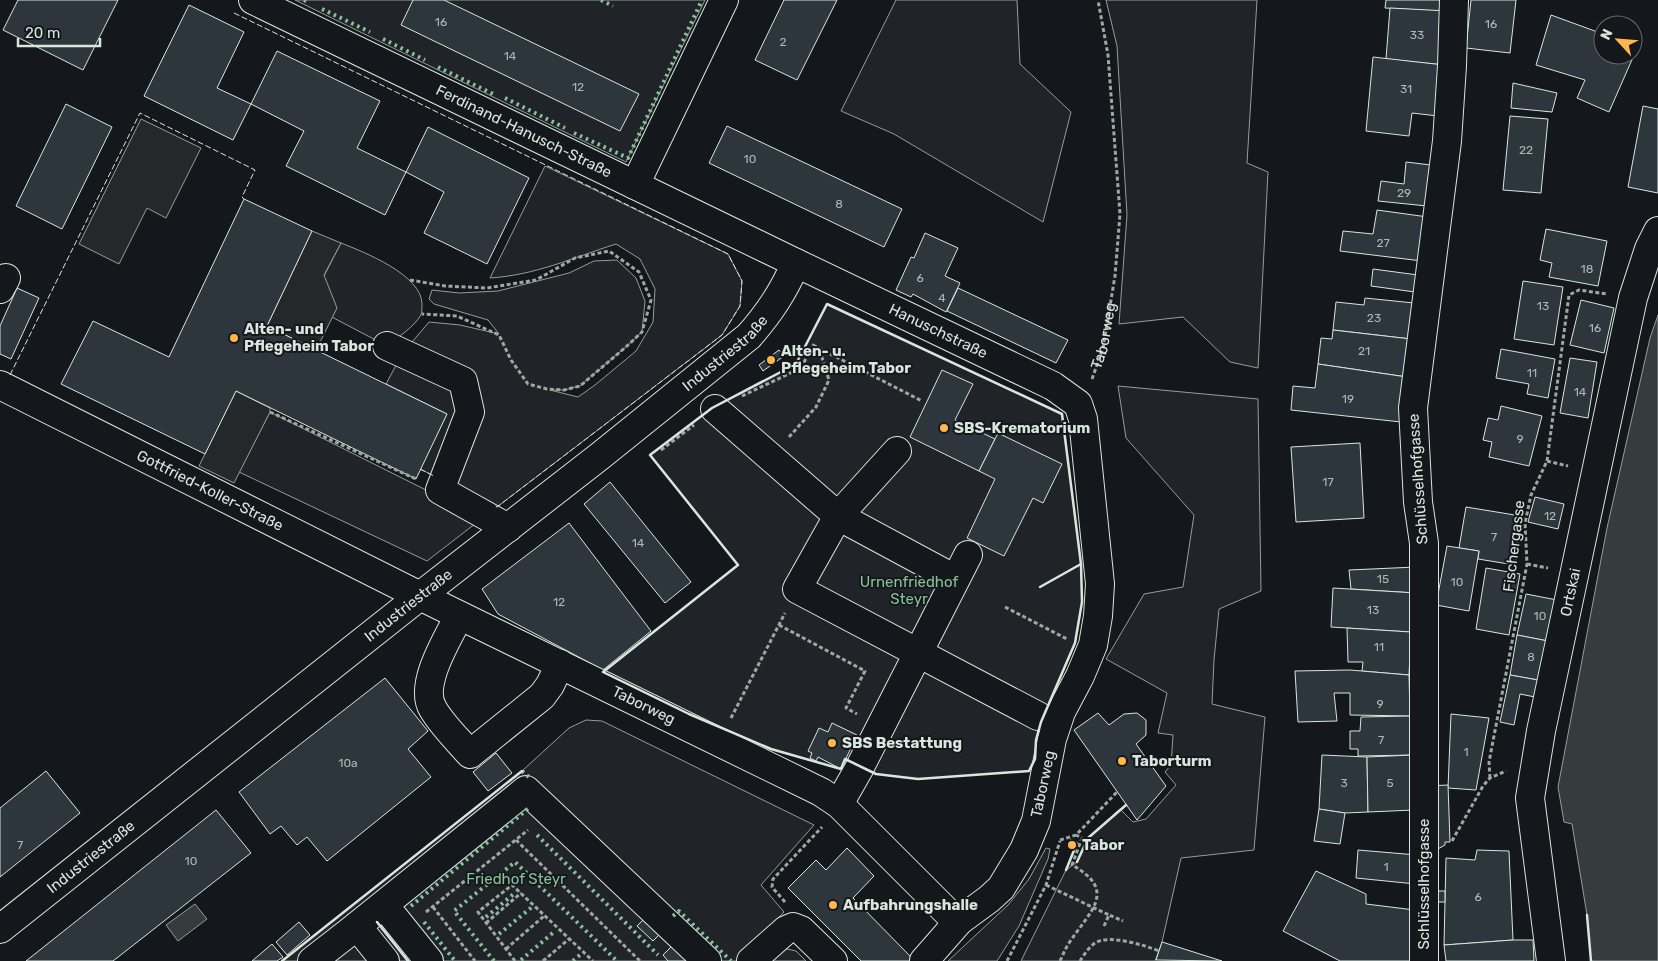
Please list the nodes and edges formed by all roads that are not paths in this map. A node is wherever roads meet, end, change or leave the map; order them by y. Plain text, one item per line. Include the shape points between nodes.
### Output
1 (253, 0) edge
2 (724, 0) edge
3 (1454, 0) edge
4 (635, 185) junction
5 (1658, 231) edge
6 (796, 264) junction
7 (386, 346) dead end
8 (0, 385) edge
9 (1078, 404) joint
10 (715, 409) road end
11 (897, 451) dead end
12 (838, 516) junction
13 (508, 528) junction
14 (968, 554) dead end
15 (955, 578) junction
16 (420, 596) junction
17 (459, 616) junction
18 (918, 653) junction
19 (560, 664) junction
20 (1038, 716) dead end
21 (839, 804) junction
22 (384, 904) junction
23 (959, 922) junction
24 (357, 926) junction
25 (0, 929) edge
26 (312, 961) edge
27 (385, 961) edge
28 (429, 961) edge
29 (706, 961) edge
30 (751, 961) edge
31 (833, 961) edge
32 (924, 961) edge
33 (1424, 961) edge
34 (1551, 961) edge

1 - 4 street, Ferdinand-Hanusch-Straße
2 - 4 street
3 - 33 street, Schlüsselhofgasse via 1447,142 1413,408 1418,502 1424,544
4 - 6 street, Ferdinand-Hanusch-Straße
5 - 34 street, Ortskai via 1648,249 1633,298 1541,731 1530,798
6 - 9 street, Hanuschstraße via 1053,386
6 - 13 street, Industriestraße via 782,294 749,336
7 - 13 street via 463,381 470,412 440,490
8 - 16 street, Gottfried-Koller-Straße
9 - 23 street, Taborweg via 1083,419 1100,584 1093,645 1061,712 1052,739 1036,821 1024,850 1001,888
10 - 12 street
11 - 12 street
12 - 15 street
12 - 18 street via 797,589
13 - 16 street, Industriestraße
14 - 15 street
15 - 18 street
16 - 17 street, Taborweg
16 - 25 street, Industriestraße
17 - 19 street, Taborweg
17 - 19 street via 433,670 429,697 432,709 470,754 542,696
18 - 20 street
18 - 21 street
19 - 21 street, Taborweg via 821,792
21 - 23 street, Taborweg
22 - 24 street
22 - 28 street
22 - 29 street via 526,790
23 - 32 street
24 - 26 street
24 - 27 street
30 - 31 street via 792,927 801,930

